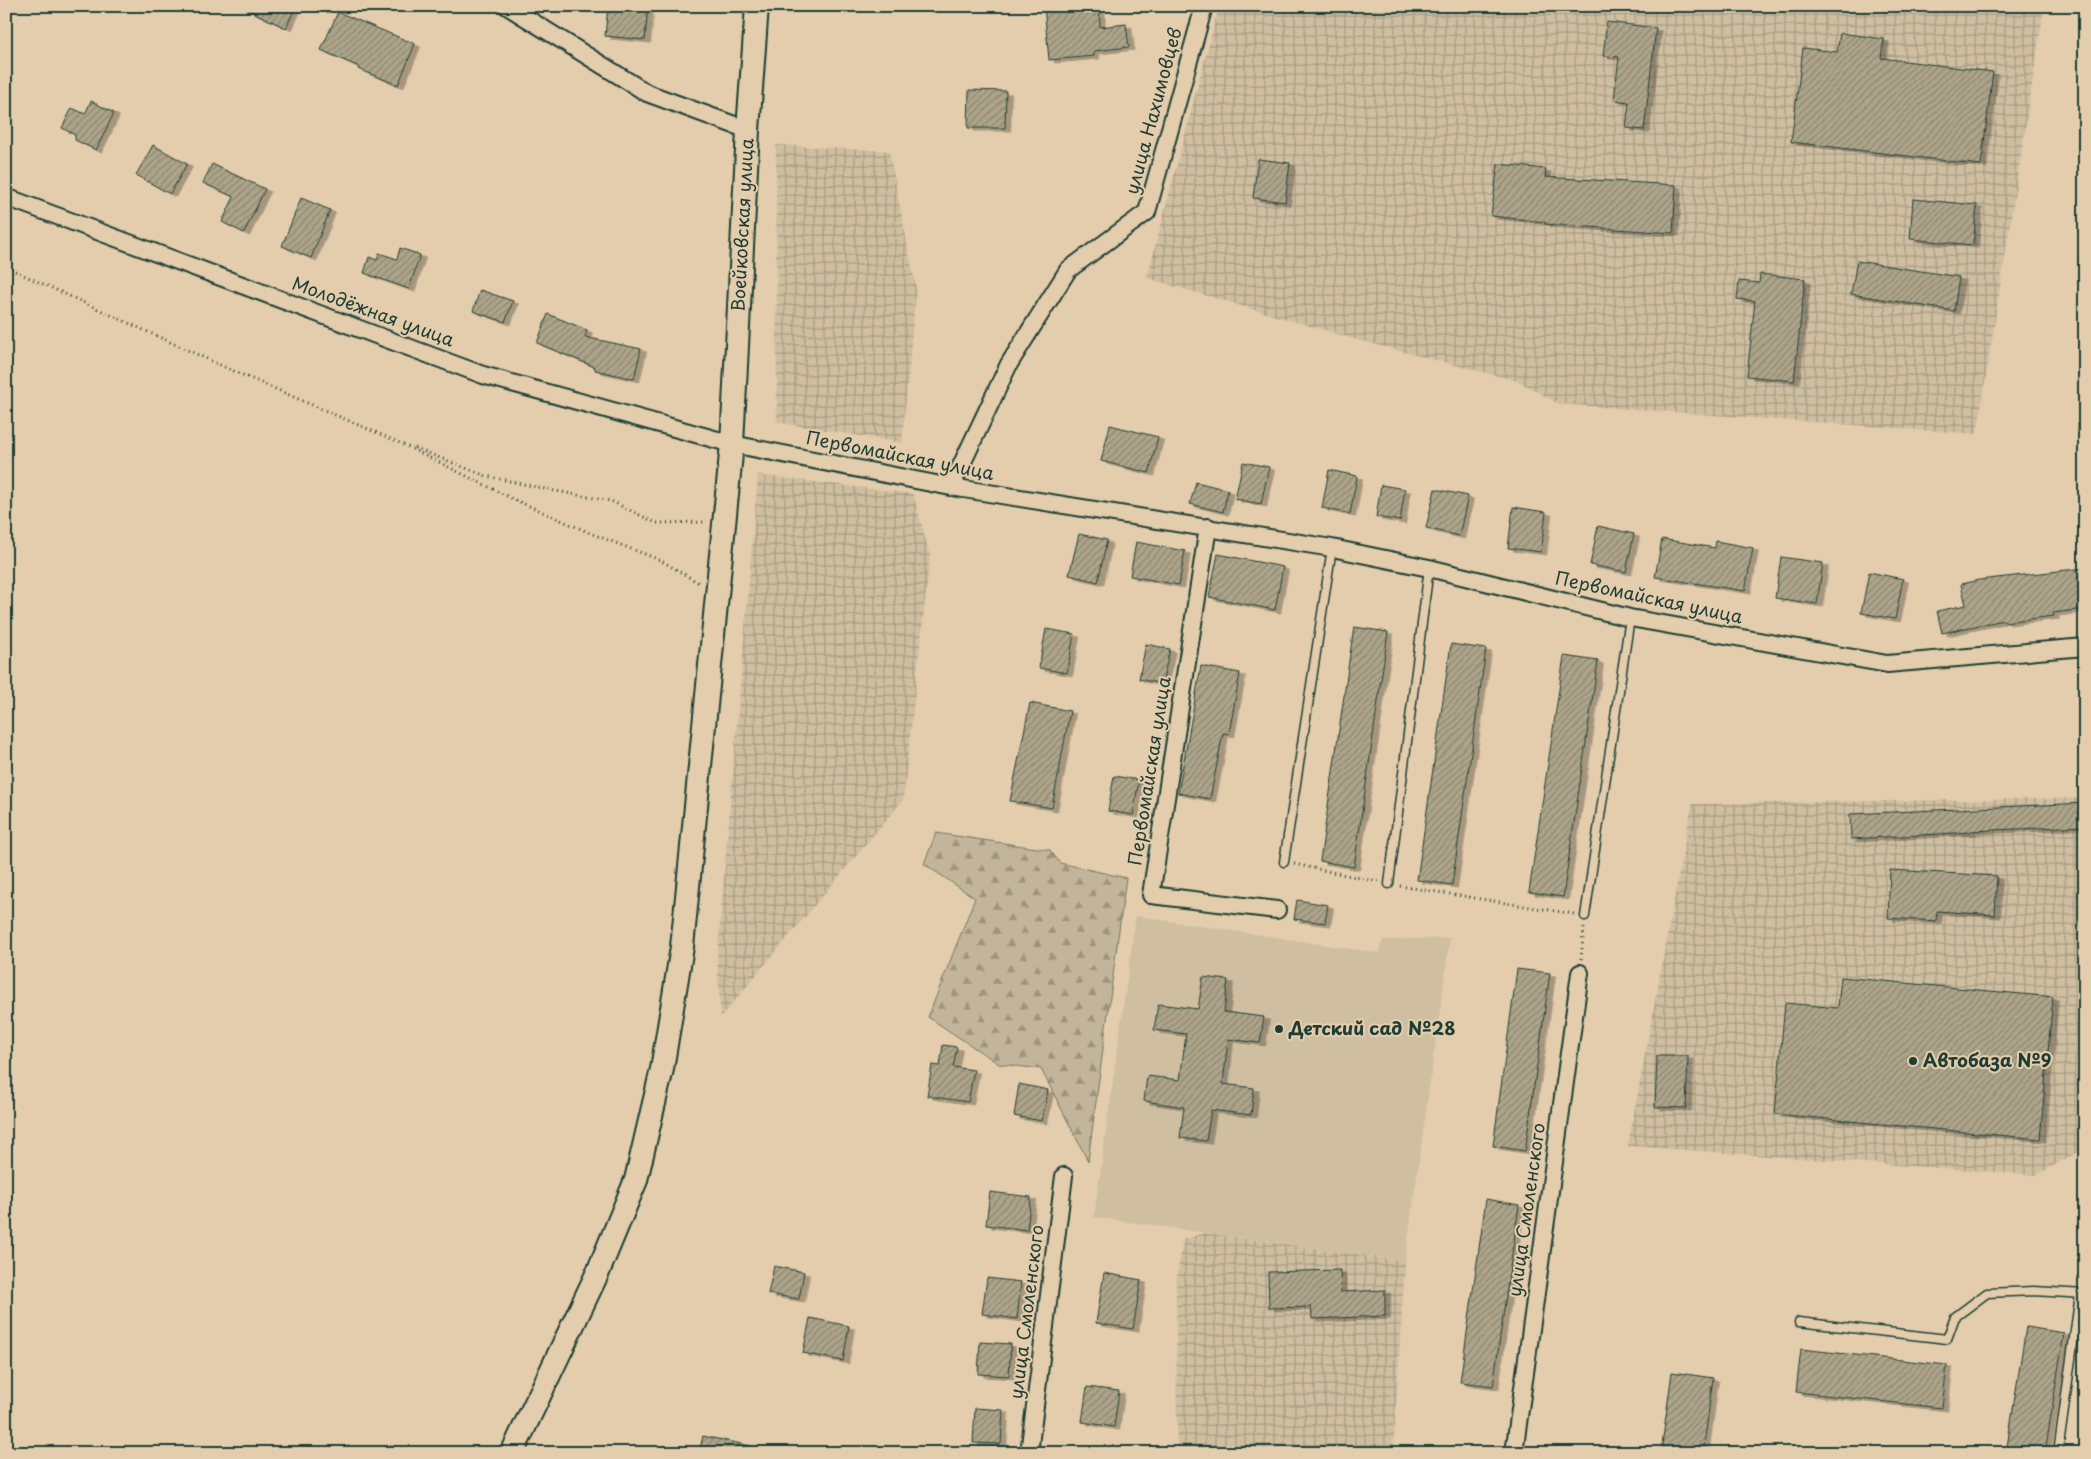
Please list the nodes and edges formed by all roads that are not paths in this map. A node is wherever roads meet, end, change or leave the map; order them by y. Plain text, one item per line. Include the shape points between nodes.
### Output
1 (507, 6) edge
2 (757, 6) edge
3 (1204, 6) edge
4 (748, 130) junction
5 (6, 197) edge
6 (732, 444) junction
7 (951, 487) junction
8 (1208, 527) junction
9 (1332, 548) junction
10 (1429, 568) junction
11 (1630, 618) junction
12 (2085, 647) edge
13 (1284, 862) road end
14 (1389, 884) road end
15 (1277, 910) dead end
16 (1586, 916) road end
17 (1580, 973) road end
18 (1064, 1176) dead end
19 (2083, 1294) edge
20 (1799, 1322) dead end
21 (512, 1453) edge
22 (1029, 1453) edge
23 (1514, 1453) edge
24 (2058, 1453) edge

1 - 4 street via 647,93
2 - 4 main road, Воейковская улица
3 - 7 street, улица Нахимовцев via 1147,212 1068,270 1009,364
4 - 6 main road, Воейковская улица
5 - 6 street, Молодёжная улица via 483,374
6 - 7 street, Первомайская улица
6 - 21 main road, Воейковская улица via 682,947 662,1069 636,1180 598,1272
7 - 8 street, Первомайская улица
8 - 9 street, Первомайская улица
8 - 15 street, Первомайская улица via 1151,895
9 - 10 street, Первомайская улица
9 - 13 lane
10 - 11 street, Первомайская улица
10 - 14 lane
11 - 12 street, Первомайская улица via 1887,664
11 - 16 lane
17 - 23 street, улица Смоленского
18 - 22 street, улица Смоленского
19 - 20 lane via 1987,1293 1955,1317 1947,1339
19 - 24 lane

